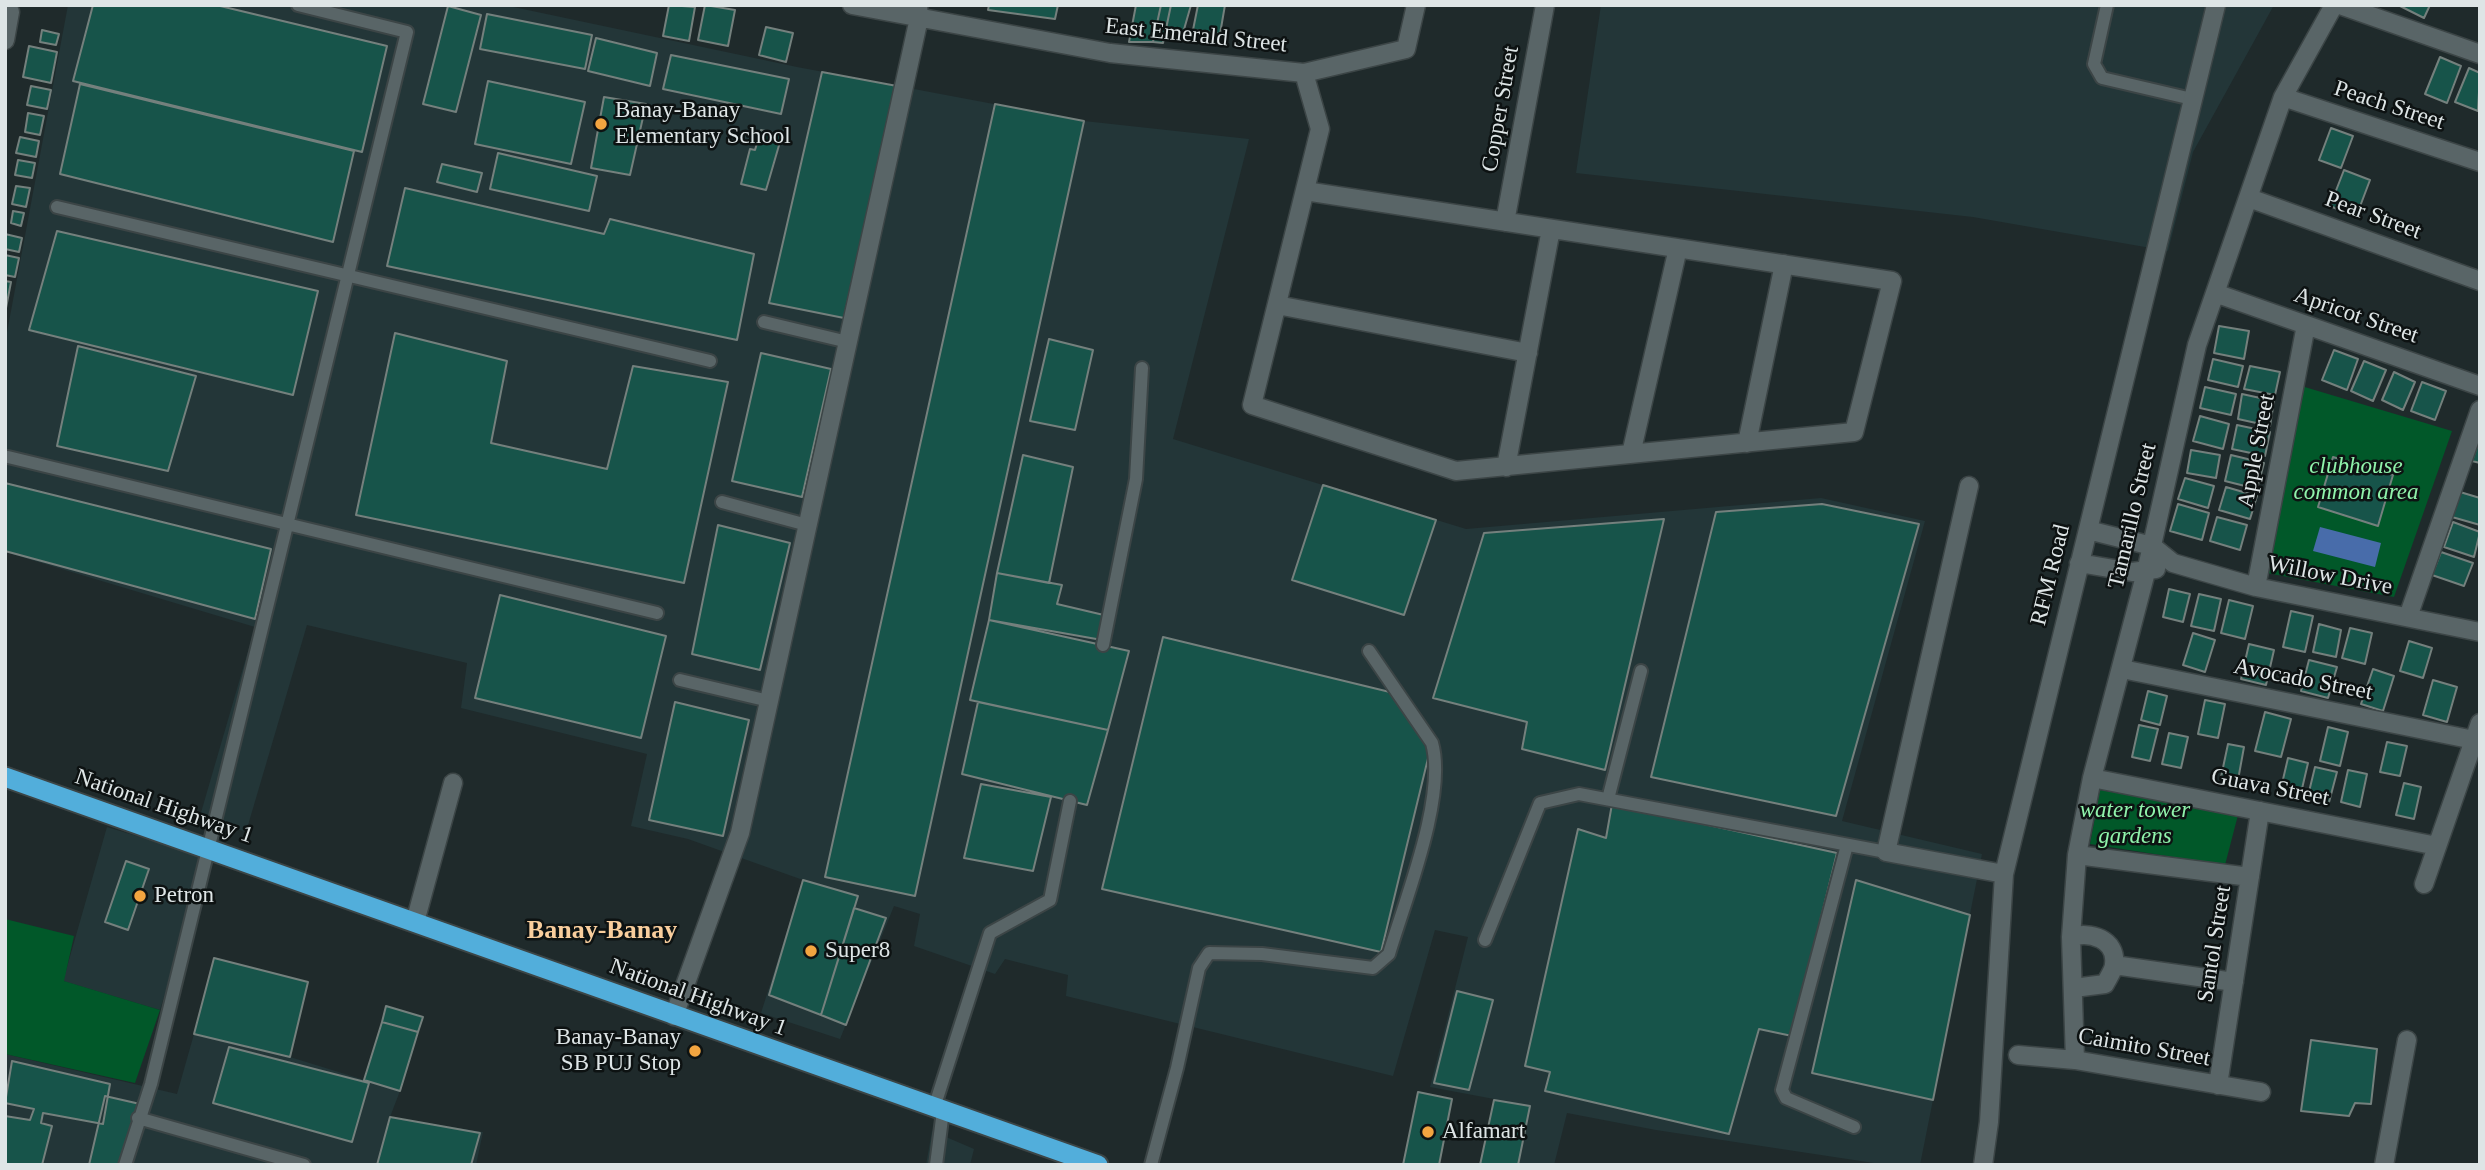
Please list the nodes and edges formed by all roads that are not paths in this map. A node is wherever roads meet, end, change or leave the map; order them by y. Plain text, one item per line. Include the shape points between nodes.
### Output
1 (298, 5) edge
2 (852, 5) edge
3 (1416, 5) edge
4 (1545, 5) edge
5 (2107, 5) edge
6 (2216, 5) edge
7 (2334, 5) edge
8 (2340, 5) edge
9 (10, 12) dead end
10 (918, 12) edge
11 (5, 40) edge
12 (2480, 54) edge
13 (1304, 73) junction
14 (2283, 97) junction
15 (2192, 100) junction
16 (2480, 162) edge
17 (1305, 191) junction
18 (2249, 198) junction
19 (57, 207) dead end
20 (1505, 222) junction
21 (1551, 229) junction
22 (1678, 248) junction
23 (1784, 264) junction
24 (348, 276) junction
25 (2480, 281) edge
26 (2215, 293) junction
27 (1277, 305) junction
28 (764, 322) dead end
29 (2306, 325) junction
30 (848, 342) junction
31 (1528, 353) junction
32 (710, 362) dead end
33 (1142, 368) dead end
34 (2480, 386) edge
35 (2480, 410) edge
36 (1747, 443) junction
37 (1631, 454) junction
38 (8, 457) dead end
39 (1506, 467) junction
40 (1969, 486) dead end
41 (722, 502) dead end
42 (288, 524) junction
43 (807, 525) junction
44 (2088, 530) junction
45 (2152, 546) junction
46 (2079, 564) junction
47 (2172, 564) junction
48 (2146, 572) junction
49 (2256, 587) junction
50 (657, 613) dead end
51 (2408, 617) junction
52 (2480, 632) edge
53 (1103, 645) dead end
54 (1369, 651) dead end
55 (2122, 669) junction
56 (1641, 671) dead end
57 (680, 680) dead end
58 (769, 701) junction
59 (2477, 731) edge
60 (5, 777) edge
61 (2092, 778) junction
62 (453, 783) dead end
63 (1608, 799) junction
64 (1070, 801) dead end
65 (2260, 811) junction
66 (1847, 845) junction
67 (2437, 846) junction
68 (209, 848) junction
69 (1886, 852) junction
70 (2077, 855) junction
71 (2004, 874) junction
72 (2250, 877) junction
73 (2424, 884) dead end
74 (415, 922) junction
75 (2071, 937) junction
76 (1485, 940) dead end
77 (2115, 965) junction
78 (2234, 982) junction
79 (2074, 988) junction
80 (674, 1016) junction
81 (2407, 1040) dead end
82 (2018, 1055) dead end
83 (2075, 1060) junction
84 (2218, 1085) junction
85 (2261, 1092) dead end
86 (938, 1109) junction
87 (138, 1118) junction
88 (1854, 1127) dead end
89 (125, 1165) edge
90 (304, 1165) edge
91 (936, 1165) edge
92 (1098, 1165) edge
93 (1151, 1165) edge
94 (1983, 1165) edge
95 (2384, 1165) edge

1 - 24 lane via 407,32
2 - 10 street, East Emerald Street
3 - 13 street, East Emerald Street via 1406,49
4 - 20 street, Copper Street
5 - 15 lane via 2094,64 2102,78
6 - 15 street, RFM Road
7 - 14 street, Tamarillo Street
8 - 12 street
9 - 11 street
10 - 13 street, East Emerald Street via 1110,53
10 - 30 street
13 - 17 street via 1320,129
14 - 16 street, Peach Street
14 - 18 street, Tamarillo Street
15 - 44 street, RFM Road
17 - 20 street
17 - 27 street
18 - 25 street, Pear Street
18 - 26 street, Tamarillo Street
19 - 24 lane
20 - 21 street
21 - 22 street
21 - 31 street
22 - 23 street
22 - 37 street
23 - 36 street
23 - 36 street via 1892,281 1854,432
24 - 32 lane
24 - 42 lane
26 - 29 street, Apricot Street
26 - 45 street, Tamarillo Street via 2197,345
27 - 31 street
27 - 39 street via 1252,405 1456,471
28 - 30 lane
29 - 34 street, Apricot Street
29 - 49 street, Apple Street
30 - 43 street
31 - 39 street
33 - 53 lane via 1136,479
35 - 51 street
36 - 37 street
37 - 39 street
38 - 42 lane
40 - 69 street
41 - 43 lane
42 - 50 lane
42 - 68 lane
43 - 58 street
44 - 45 street
44 - 46 street, RFM Road
45 - 47 street
45 - 48 street, Tamarillo Street
46 - 48 street
46 - 71 street, RFM Road
47 - 48 street
47 - 49 street, Willow Drive
48 - 55 street, Tamarillo Street
49 - 51 street, Willow Drive
51 - 52 street, Willow Drive
54 - 93 lane via 1432,743 1436,758 1430,817 1389,954 1373,968 1262,954 1209,953 1199,968
55 - 59 street, Avocado Street
55 - 61 street, Tamarillo Street
56 - 63 lane
57 - 58 lane
58 - 80 street via 740,833
59 - 67 street
60 - 68 highway, National Highway 1
61 - 65 street, Guava Street
61 - 70 street, Tamarillo Street
62 - 74 street
63 - 66 lane
63 - 76 lane via 1579,794 1540,803
64 - 86 lane via 1050,900 990,933
65 - 67 street, Guava Street
65 - 72 street, Santol Street
66 - 69 lane
66 - 88 lane via 1782,1090 1786,1098
67 - 73 street
68 - 74 highway, National Highway 1
68 - 87 lane via 151,1084
69 - 71 street
70 - 72 street
70 - 75 street, Tamarillo Street
71 - 94 street, RFM Road
72 - 78 street, Santol Street
74 - 80 highway, National Highway 1
75 - 77 street via 2083,933 2104,939 2113,951
75 - 79 street, Tamarillo Street
77 - 78 street
77 - 79 street via 2105,984
78 - 84 street, Santol Street
79 - 83 street, Tamarillo Street
80 - 86 highway, National Highway 1
81 - 95 street
82 - 83 street, Caimito Street
83 - 84 street, Caimito Street
84 - 85 street, Caimito Street
86 - 91 lane
86 - 92 highway, National Highway 1
87 - 89 lane
87 - 90 lane

